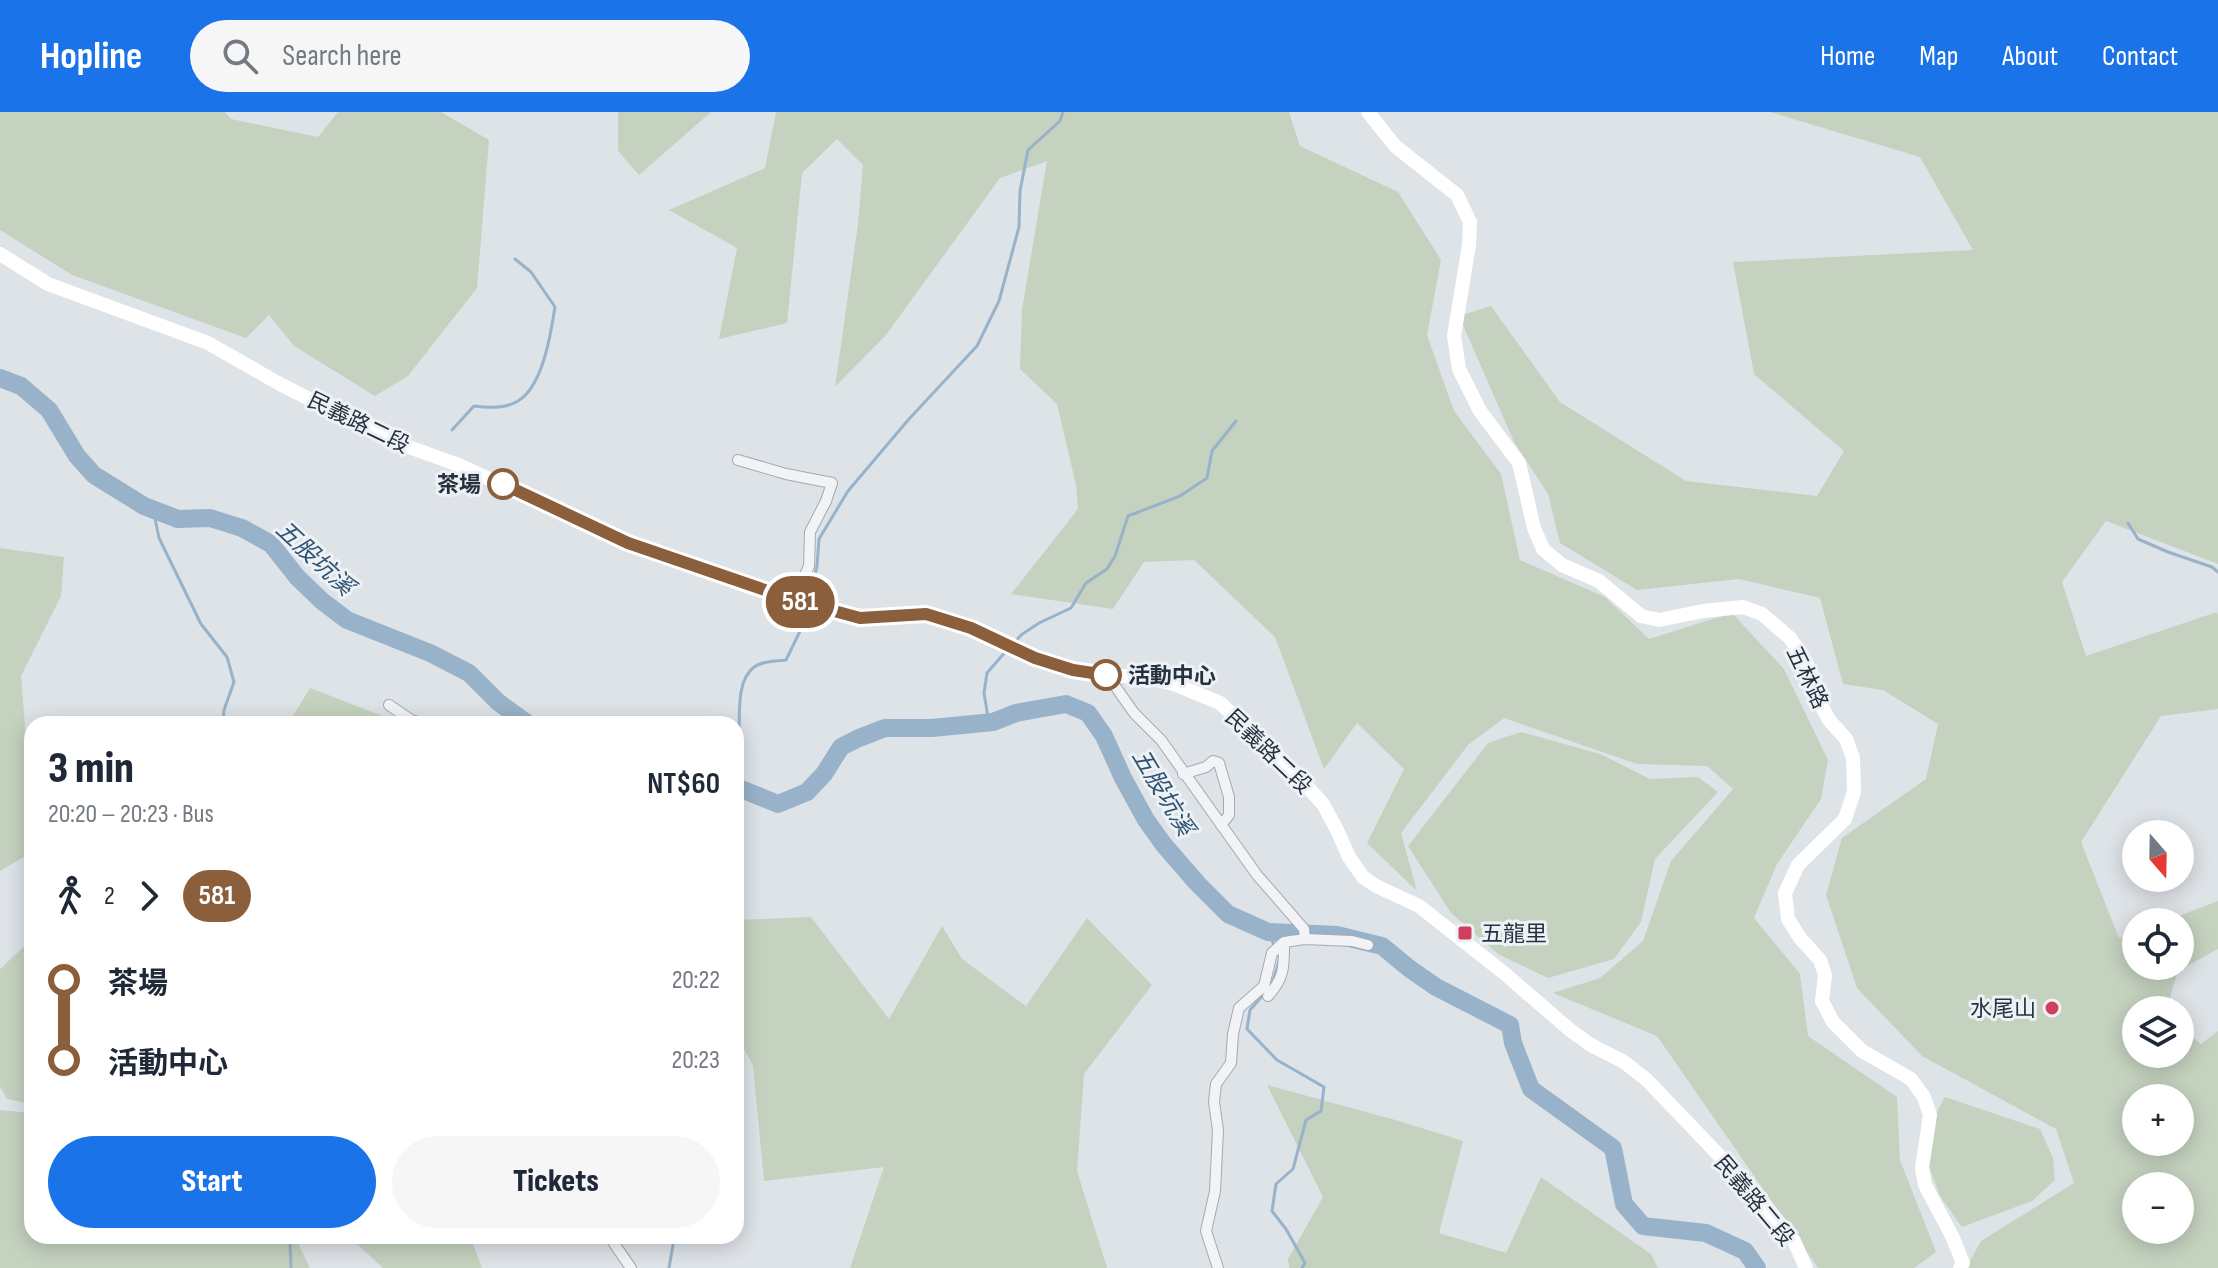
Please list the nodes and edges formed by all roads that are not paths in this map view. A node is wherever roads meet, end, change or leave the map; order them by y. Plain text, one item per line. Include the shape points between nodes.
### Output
1 (1368, 112) edge
2 (0, 254) edge
3 (738, 460) dead end
4 (803, 603) junction
5 (1108, 676) junction
6 (389, 705) dead end
7 (405, 716) edge
8 (1183, 774) junction
9 (1221, 825) junction
10 (1305, 934) junction
11 (1284, 942) junction
12 (1368, 945) dead end
13 (1268, 996) dead end
14 (615, 1244) edge
15 (631, 1268) edge
16 (1218, 1268) edge
17 (1806, 1268) edge
18 (1960, 1268) edge

1 - 18 main road, 五林路 via 1395,146 1457,195 1470,222 1454,336 1459,369 1480,411 1519,463 1543,549 1562,565 1599,581 1641,616 1659,620 1743,607 1762,614 1790,638 1806,662 1825,712 1848,744 1854,792 1845,819 1798,865 1785,893 1788,919 1820,960 1825,975 1822,1001 1833,1022 1862,1051 1911,1079 1924,1097 1930,1115 1922,1168 1925,1185 1952,1236 1963,1263
2 - 4 main road, 民義路二段 via 48,284 208,343 389,440 459,465 628,543
3 - 4 street via 832,483 810,532
4 - 5 main road, 民義路二段 via 860,618 926,614 1035,658
5 - 8 street
5 - 17 main road, 民義路二段 via 1174,684 1220,703 1323,804 1363,877 1419,906 1570,1030 1647,1080 1754,1192 1794,1241
6 - 7 street
8 - 9 street
8 - 9 street via 1219,763 1229,797 1229,815
9 - 10 street
10 - 11 street
10 - 12 street
11 - 13 street via 1284,970
11 - 16 street via 1272,953 1264,986 1239,1008 1231,1063 1216,1084 1215,1191 1206,1231
14 - 15 street

